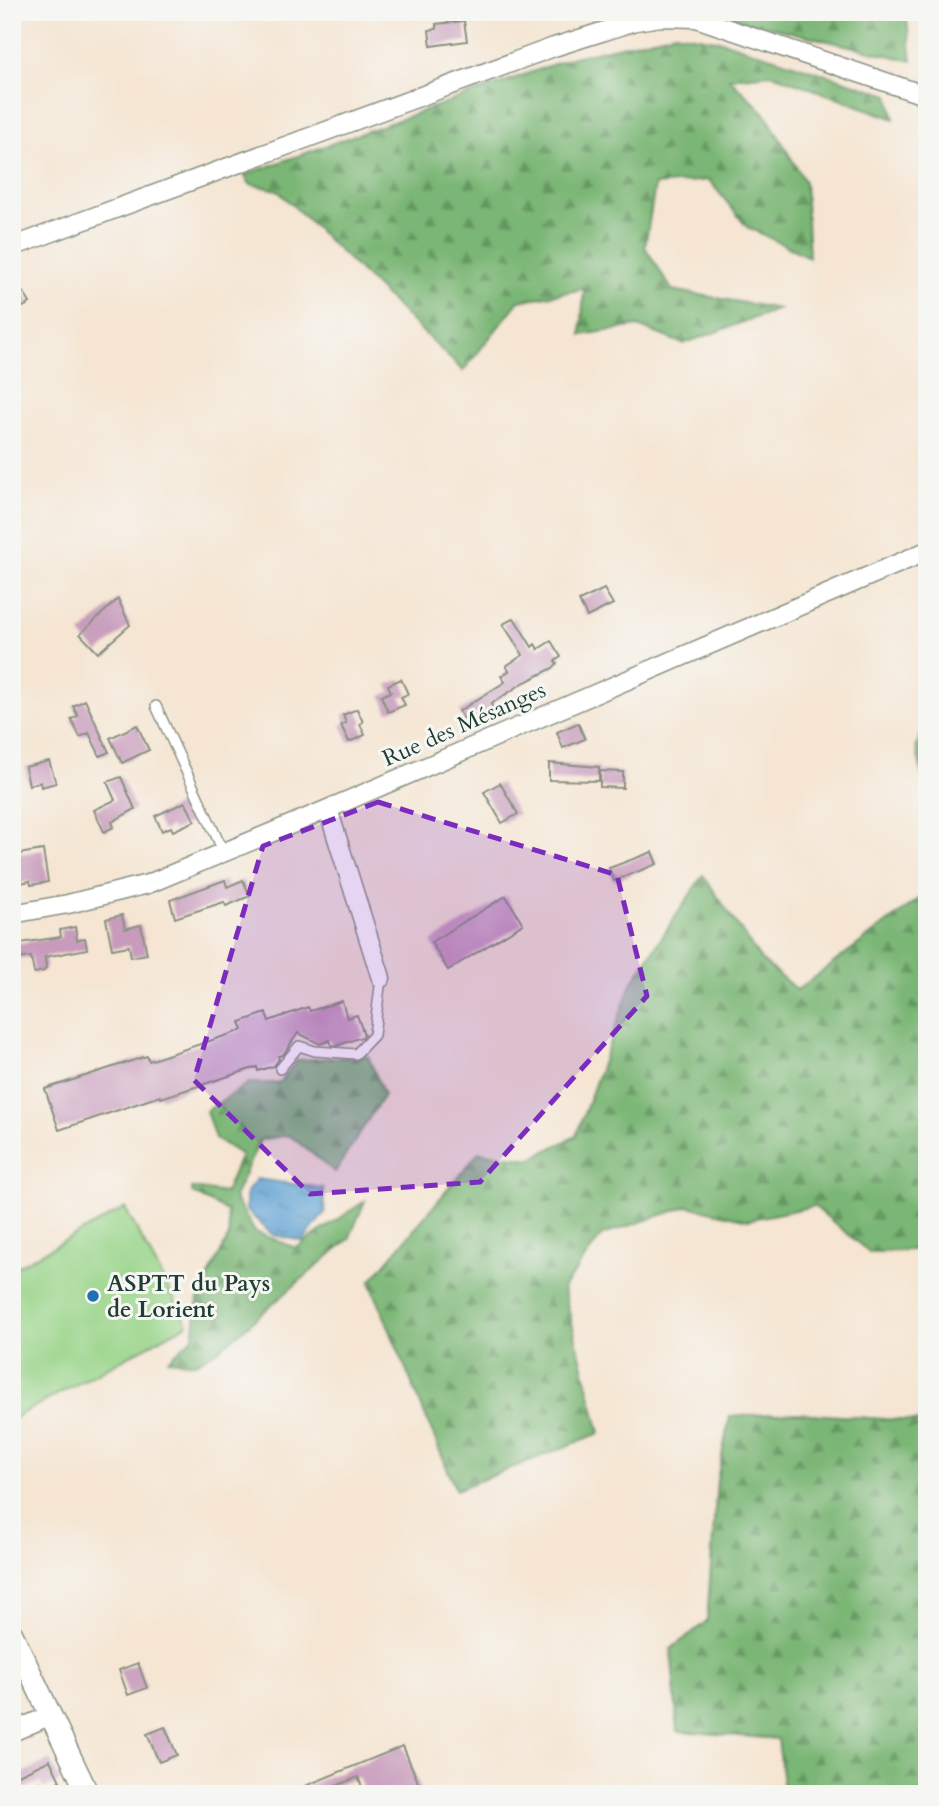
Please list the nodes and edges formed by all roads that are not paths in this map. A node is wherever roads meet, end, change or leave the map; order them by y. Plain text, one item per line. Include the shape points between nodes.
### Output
1 (927, 96) edge
2 (12, 247) edge
3 (927, 551) edge
4 (156, 706) dead end
5 (328, 809) junction
6 (224, 853) junction
7 (12, 914) edge
8 (381, 978) joint
9 (280, 1069) dead end
10 (12, 1634) edge
11 (51, 1715) junction
12 (12, 1732) edge
13 (88, 1794) edge

1 - 2 street via 696,18 660,17 554,47
3 - 5 street, Rue des Mésanges
4 - 6 lane
5 - 6 street, Rue des Mésanges
5 - 8 street
6 - 7 street, Rue des Mésanges via 148,884
8 - 9 lane via 374,1035 356,1054 299,1046
10 - 11 street
11 - 12 street
11 - 13 street

